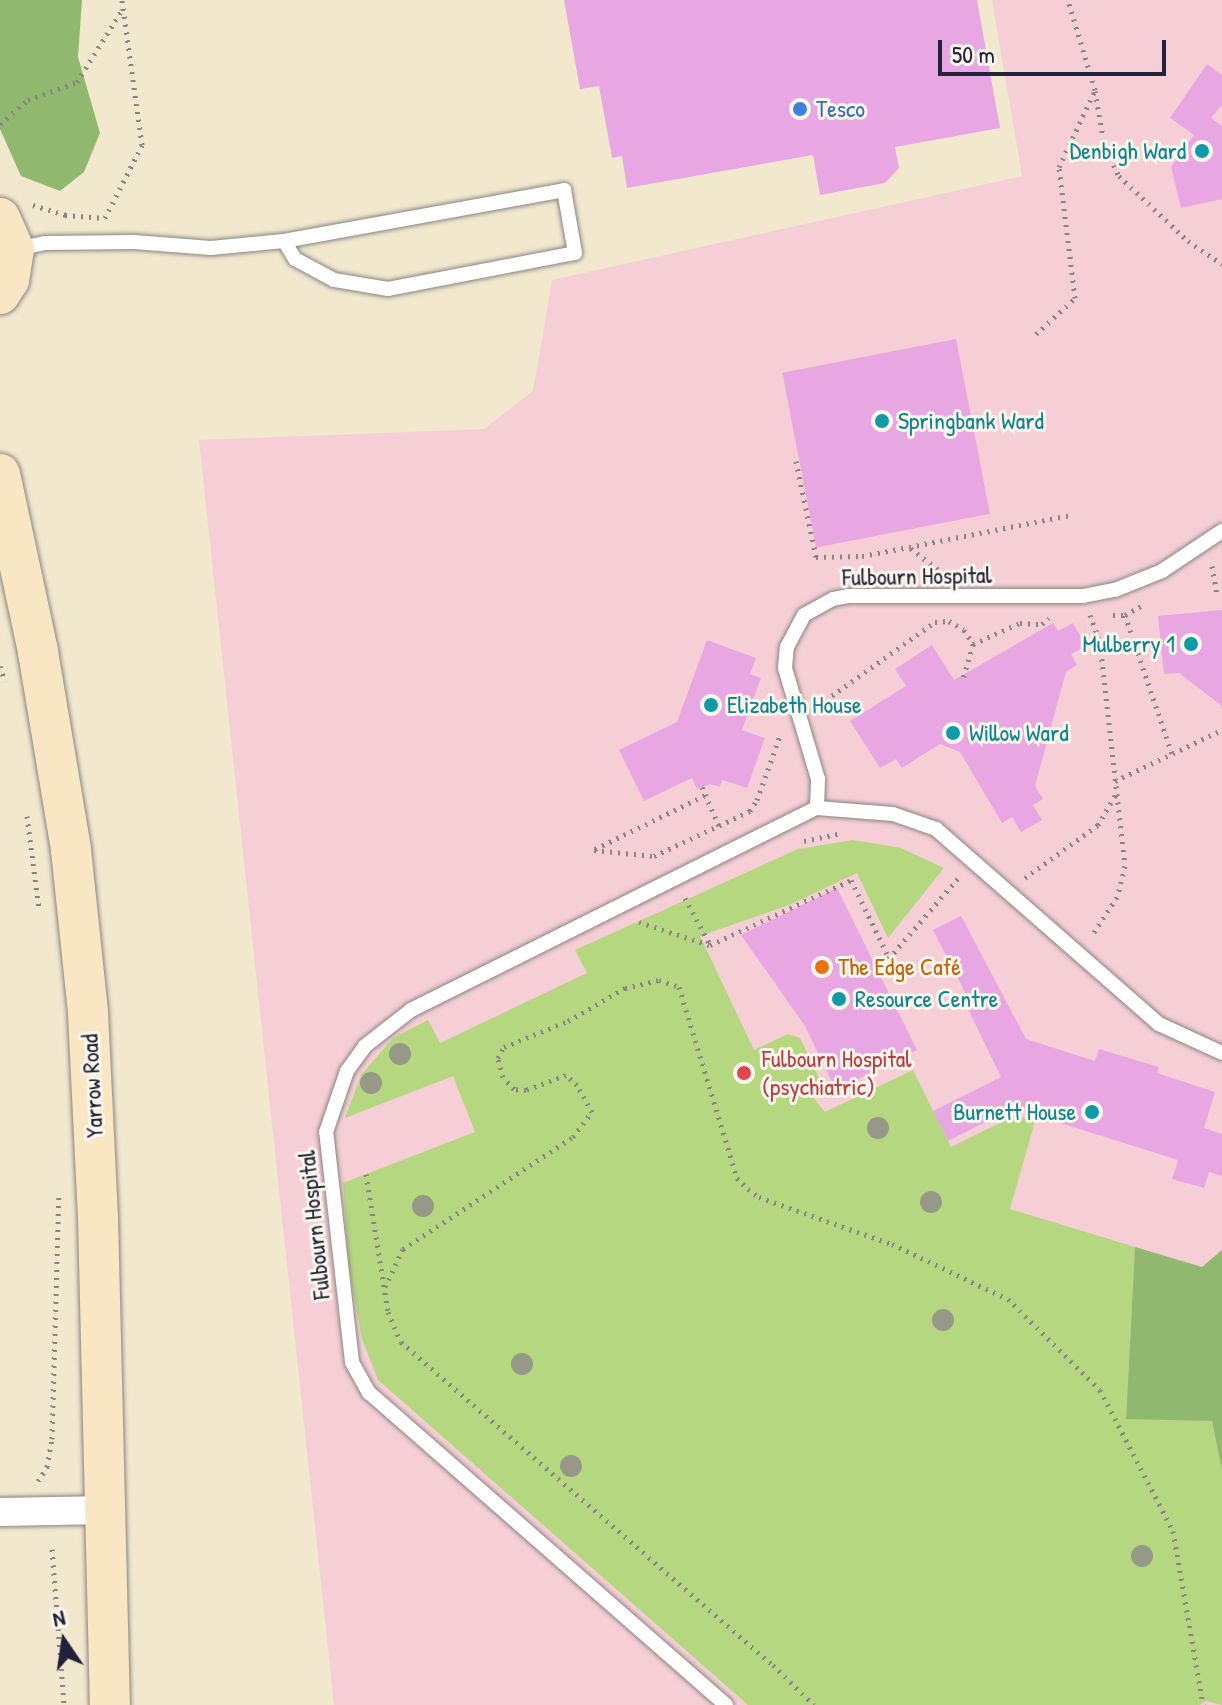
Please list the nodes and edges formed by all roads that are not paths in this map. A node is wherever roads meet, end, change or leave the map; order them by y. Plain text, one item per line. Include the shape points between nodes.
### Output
1 (12, 223) edge
2 (284, 241) junction
3 (0, 294) edge
4 (0, 474) edge
5 (1222, 531) edge
6 (817, 808) junction
7 (1222, 1053) edge
8 (105, 1510) junction
9 (0, 1512) edge
10 (110, 1705) edge
11 (726, 1705) edge

1 - 2 lane via 45,243 211,248
1 - 3 street via 9,280
2 - 2 lane via 295,259 334,280 388,289 575,253 564,190
4 - 8 street, Yarrow Road via 38,652 71,850 88,1013
5 - 6 lane, Fulbourn Hospital via 1144,580 1083,596 848,596 804,615 787,647 785,668 818,779
6 - 7 lane via 893,814 936,829 1159,1024
6 - 11 lane, Fulbourn Hospital via 411,1010 365,1046 347,1071 326,1132 352,1362 369,1393
8 - 9 street
8 - 10 street, Yarrow Road

